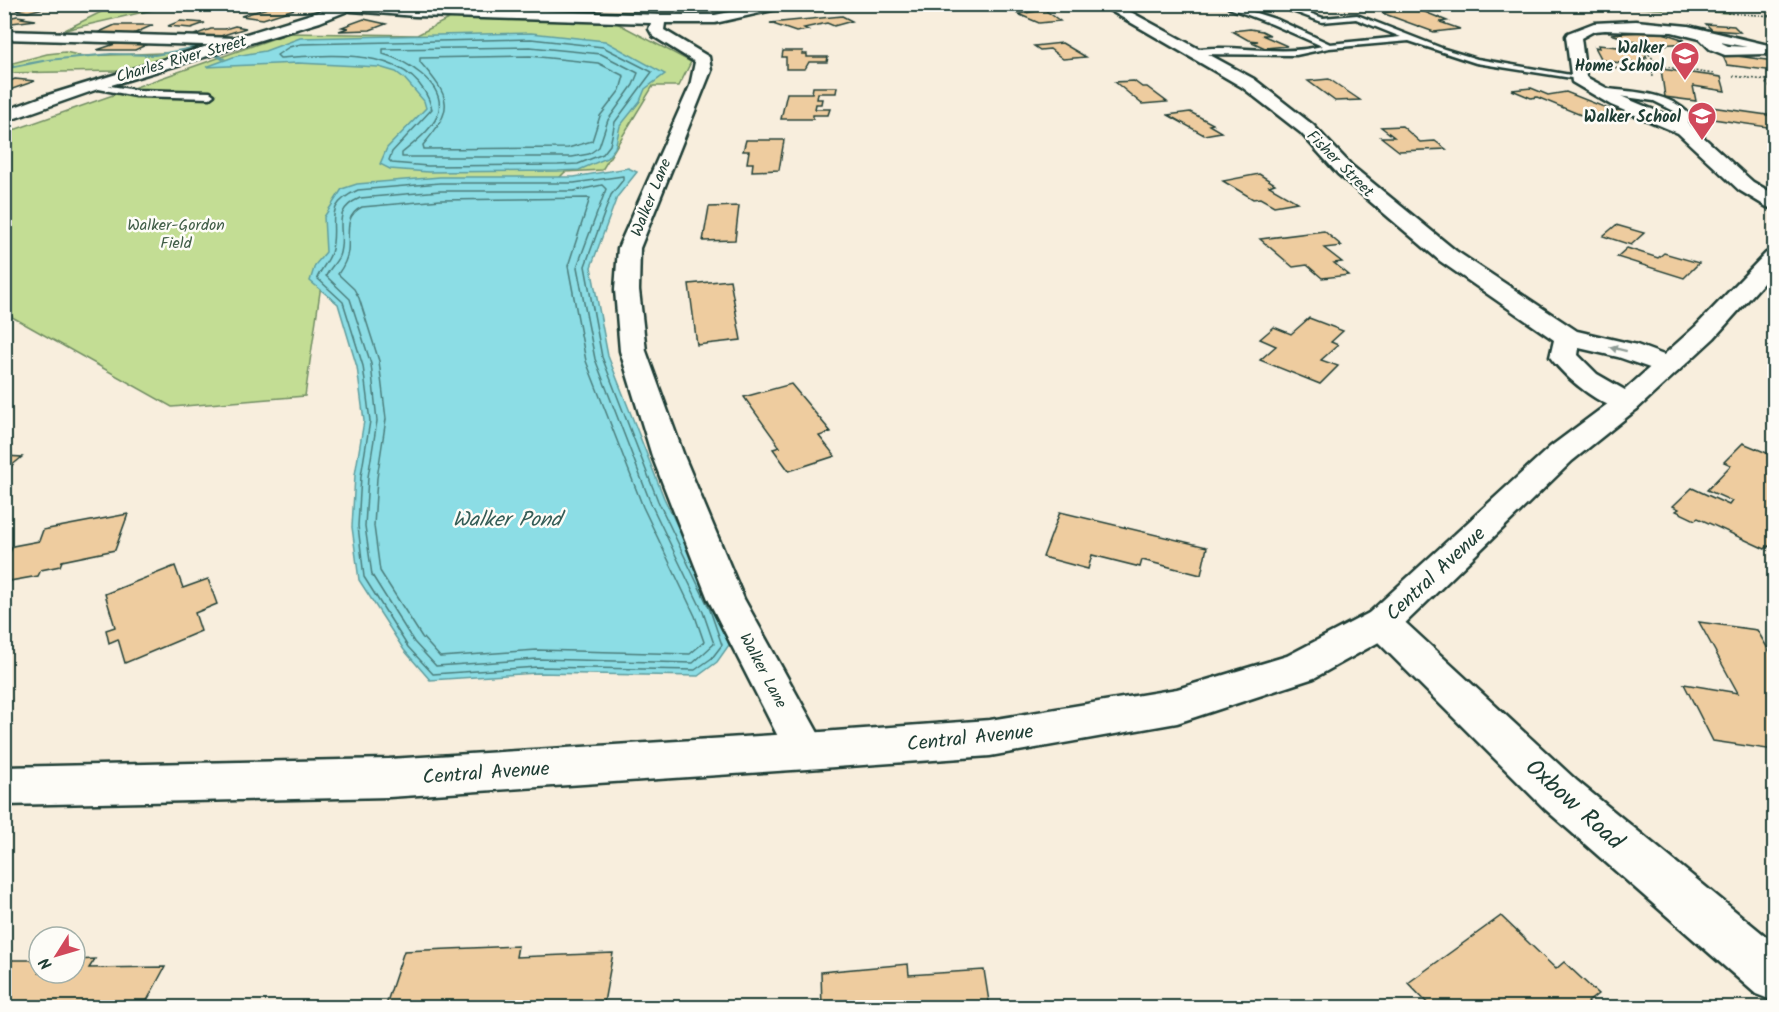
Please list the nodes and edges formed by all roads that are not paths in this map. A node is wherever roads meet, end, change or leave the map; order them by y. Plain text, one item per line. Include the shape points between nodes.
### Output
1 (794, 4) edge
2 (1105, 4) edge
3 (1237, 4) edge
4 (1276, 4) edge
5 (356, 6) edge
6 (659, 19) junction
7 (1322, 20) junction
8 (1341, 29) dead end
9 (1685, 32) dead end
10 (1351, 34) dead end
11 (4, 35) edge
12 (1411, 39) junction
13 (238, 42) junction
14 (1370, 43) junction
15 (1329, 46) junction
16 (1194, 52) junction
17 (1578, 76) junction
18 (92, 85) junction
19 (210, 95) dead end
20 (4, 117) edge
21 (1774, 203) edge
22 (1774, 258) edge
23 (1568, 337) junction
24 (1667, 366) junction
25 (1627, 404) junction
26 (1382, 623) junction
27 (807, 751) junction
28 (4, 786) edge
29 (1774, 976) edge

1 - 6 street via 715,19
2 - 16 street, Fisher Street
3 - 15 lane via 1231,7
4 - 7 lane
5 - 6 street via 415,12
5 - 13 street, Charles River Street
6 - 27 street, Walker Lane via 658,33 703,60 703,71 629,248 627,290 633,351 668,456 726,599
7 - 8 lane
7 - 12 lane via 1357,17
9 - 17 street via 1630,24 1592,27 1573,36
10 - 14 lane
11 - 13 street
12 - 14 lane
12 - 17 lane via 1486,63
13 - 18 street, Charles River Street
14 - 15 lane
15 - 16 lane via 1271,53
16 - 23 street, Fisher Street via 1238,76 1281,107 1362,185 1448,256
17 - 21 street via 1600,91 1684,129 1746,186
18 - 19 lane via 136,93
18 - 20 street, Charles River Street
22 - 24 street, Central Avenue via 1705,332
24 -> 23 street, Fisher Street via 1627,351
23 - 25 street via 1564,357 1587,380
24 - 25 street, Central Avenue
25 - 26 street, Central Avenue via 1561,454
26 - 27 street, Central Avenue via 1300,667 1177,706 990,738
26 - 29 street, Oxbow Road via 1561,795
27 - 28 street, Central Avenue via 389,778

